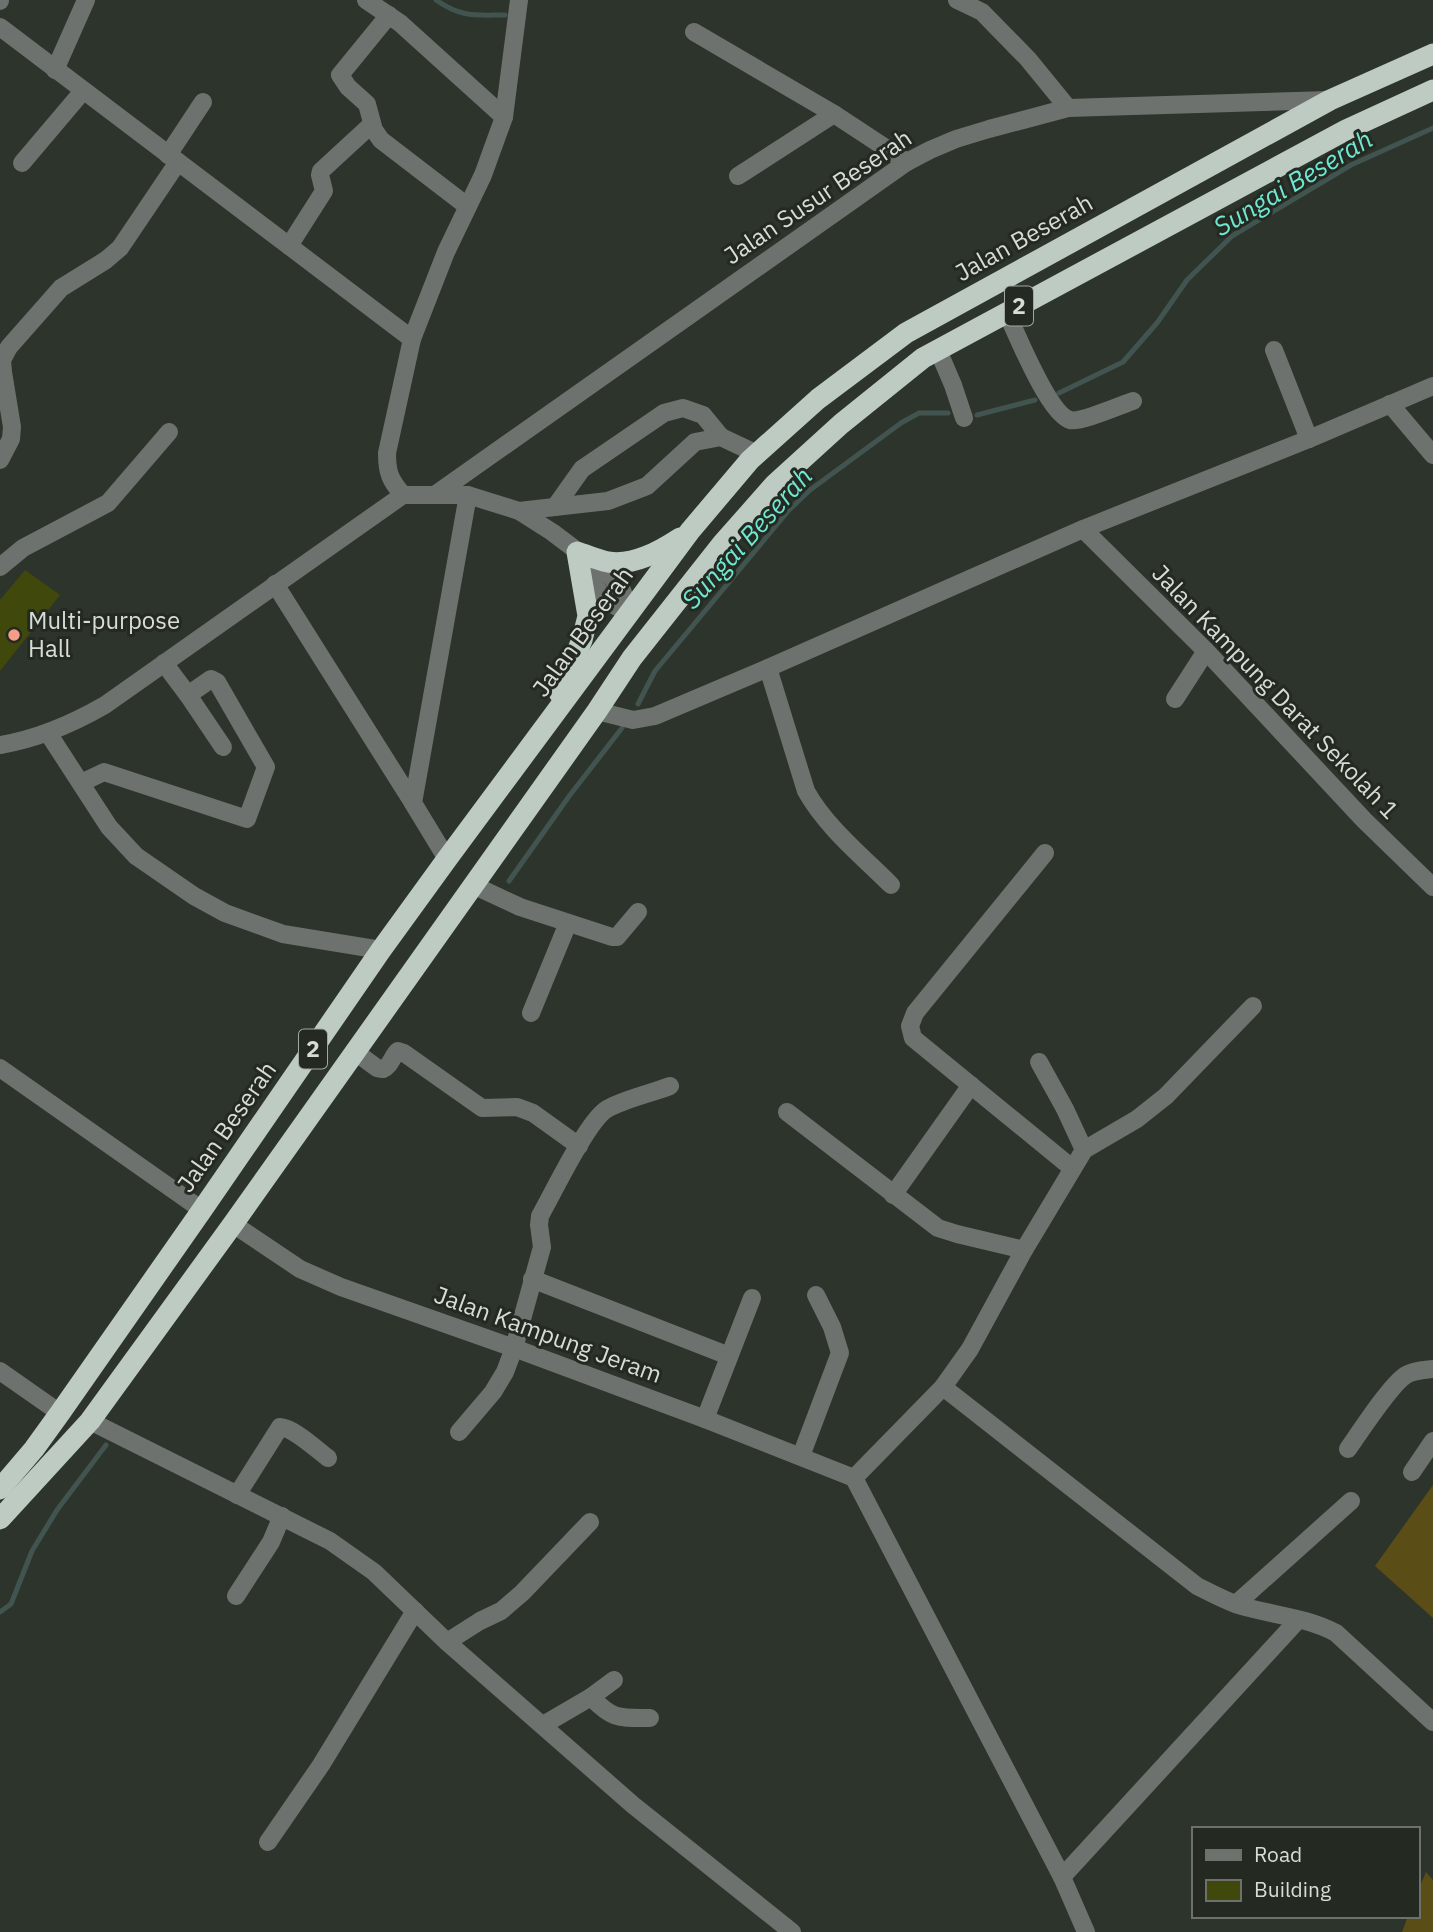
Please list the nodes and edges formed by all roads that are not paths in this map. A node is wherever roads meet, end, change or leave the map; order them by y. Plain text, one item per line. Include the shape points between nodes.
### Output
1 (86, 0) edge
2 (366, 0) edge
3 (519, 0) edge
4 (957, 0) edge
5 (988, 6) edge
6 (389, 15) junction
7 (0, 27) edge
8 (694, 32) dead end
9 (1433, 54) edge
10 (55, 70) junction
11 (1433, 90) edge
12 (83, 91) junction
13 (1330, 100) junction
14 (203, 102) dead end
15 (1068, 108) junction
16 (834, 114) junction
17 (504, 117) junction
18 (372, 124) junction
19 (173, 158) junction
20 (907, 162) junction
21 (22, 163) dead end
22 (738, 176) dead end
23 (467, 206) junction
24 (289, 246) junction
25 (1007, 313) junction
26 (412, 339) junction
27 (1274, 349) dead end
28 (937, 351) junction
29 (1433, 386) edge
30 (1133, 401) dead end
31 (1390, 404) junction
32 (964, 418) dead end
33 (169, 432) dead end
34 (722, 437) junction
35 (1309, 439) junction
36 (757, 454) junction
37 (1433, 455) edge
38 (0, 460) edge
39 (436, 494) junction
40 (403, 495) junction
41 (468, 495) junction
42 (555, 507) junction
43 (519, 511) junction
44 (1083, 529) junction
45 (690, 531) junction
46 (577, 552) junction
47 (0, 567) edge
48 (275, 584) junction
49 (671, 610) junction
50 (629, 612) junction
51 (1206, 651) junction
52 (632, 659) junction
53 (164, 663) junction
54 (768, 668) junction
55 (188, 695) junction
56 (1175, 699) dead end
57 (597, 711) junction
58 (545, 727) junction
59 (48, 733) junction
60 (0, 745) edge
61 (223, 747) dead end
62 (81, 783) junction
63 (413, 803) junction
64 (1045, 853) dead end
65 (447, 859) junction
66 (891, 884) dead end
67 (473, 885) junction
68 (1433, 887) edge
69 (638, 912) dead end
70 (568, 923) junction
71 (381, 950) junction
72 (1253, 1006) dead end
73 (531, 1013) dead end
74 (355, 1051) junction
75 (1039, 1062) dead end
76 (0, 1068) edge
77 (971, 1085) junction
78 (670, 1086) dead end
79 (787, 1112) dead end
80 (579, 1146) junction
81 (1083, 1150) junction
82 (1072, 1168) junction
83 (893, 1195) junction
84 (202, 1210) junction
85 (233, 1224) junction
86 (1024, 1250) junction
87 (532, 1279) junction
88 (816, 1295) dead end
89 (752, 1298) dead end
90 (514, 1348) junction
91 (729, 1356) junction
92 (1433, 1369) edge
93 (0, 1371) edge
94 (943, 1388) junction
95 (60, 1413) junction
96 (705, 1419) junction
97 (90, 1421) junction
98 (459, 1433) dead end
99 (1433, 1441) edge
100 (1348, 1449) dead end
101 (801, 1456) junction
102 (328, 1458) dead end
103 (1412, 1472) dead end
104 (854, 1478) junction
105 (0, 1489) edge
106 (237, 1495) junction
107 (1350, 1501) dead end
108 (282, 1516) junction
109 (0, 1519) edge
110 (590, 1522) dead end
111 (236, 1595) dead end
112 (1236, 1604) junction
113 (415, 1611) junction
114 (1298, 1620) junction
115 (447, 1642) junction
116 (614, 1680) dead end
117 (591, 1697) junction
118 (650, 1718) dead end
119 (1433, 1722) edge
120 (542, 1725) junction
121 (268, 1842) dead end
122 (1062, 1877) junction
123 (792, 1932) edge
124 (1086, 1932) edge

1 - 10 street
2 - 6 street
3 - 17 street
4 - 5 street
5 - 15 street
6 - 17 street
6 - 18 street via 340,75 367,104
7 - 10 street
8 - 16 street
9 - 13 highway, Jalan Beserah / 2
10 - 12 street
11 - 25 highway, 2 via 1346,130
12 - 19 street
12 - 21 street
13 - 15 street, Jalan Susur Beserah
13 - 36 highway, Jalan Beserah / 2 via 905,333 818,399
14 - 19 street
15 - 20 street, Jalan Susur Beserah via 967,136
16 - 20 street
16 - 22 street
17 - 23 street
18 - 23 street via 381,140
18 - 24 street via 321,170 324,191
19 - 24 street
19 - 38 street via 120,248 61,288 9,347 2,372 12,427
20 - 39 street, Jalan Susur Beserah
23 - 26 street
24 - 26 street
25 - 28 highway, 2
25 - 30 street via 1046,396 1069,420
26 - 40 street via 387,453 391,482
27 - 35 street
28 - 32 street
28 - 49 highway, 2 via 841,424 775,484
29 - 31 street
31 - 35 street
31 - 37 street
33 - 47 street via 108,503 23,548
34 - 36 street
34 - 42 street via 695,442 647,486 608,501
34 - 42 street via 703,415 683,408 664,412 582,469
35 - 44 street
36 - 45 highway, Jalan Beserah / 2
39 - 40 street
39 - 41 street
40 - 48 street
41 - 43 street
41 - 63 street
42 - 43 street
43 - 46 street
44 - 51 street, Jalan Kampung Darat Sekolah 1
44 - 54 street
45 - 46 highway via 663,549 625,562
45 - 50 highway, Jalan Beserah / 2
46 - 50 street via 622,590
46 - 58 highway via 588,615
48 - 53 street
48 - 63 street
49 - 50 highway
49 - 52 highway, 2
50 - 52 highway
50 - 58 highway, Jalan Beserah / 2
51 - 56 street
51 - 68 street, Jalan Kampung Darat Sekolah 1
52 - 57 highway, 2
53 - 55 street
53 - 59 street via 105,705
54 - 57 street via 655,716 633,720
54 - 66 street via 813,804
55 - 61 street
55 - 62 street via 211,679 217,682 266,767 247,819 104,772
57 - 67 highway, 2
58 - 65 highway, Jalan Beserah / 2
59 - 60 street
59 - 62 street
62 - 71 street via 109,827 135,856 194,897 283,934
63 - 65 street
64 - 77 street via 915,1013 910,1026 913,1038
65 - 71 highway, Jalan Beserah / 2
67 - 70 street
67 - 74 highway, 2
69 - 70 street via 617,937
70 - 73 street
71 - 84 highway, Jalan Beserah / 2
72 - 81 street via 1166,1096
74 - 80 street via 383,1069 398,1051 482,1108 517,1107 533,1113
74 - 85 highway, 2
75 - 81 street
76 - 84 street
77 - 82 street
77 - 83 street
78 - 80 street via 609,1108 597,1116
79 - 83 street
80 - 87 street via 541,1216 542,1247
81 - 82 street
82 - 86 street
83 - 86 street via 938,1228
84 - 95 highway, Jalan Beserah / 2
85 - 90 street, Jalan Kampung Jeram via 300,1269
85 - 97 highway, 2
86 - 94 street via 970,1349
87 - 90 street
87 - 91 street
88 - 101 street via 840,1353
89 - 91 street
90 - 96 street, Jalan Kampung Jeram
90 - 98 street via 493,1392
91 - 96 street
92 - 100 street via 1419,1370 1395,1385
93 - 95 street
94 - 104 street
94 - 112 street via 1198,1586
95 - 105 highway, Jalan Beserah / 2
96 - 101 street, Jalan Kampung Jeram
97 - 106 street
97 - 109 highway, 2
99 - 103 street
101 - 104 street, Jalan Kampung Jeram
102 - 106 street via 279,1427
104 - 122 street
106 - 108 street
107 - 112 street
108 - 111 street via 271,1542
108 - 113 street via 330,1541
110 - 115 street via 515,1599
112 - 114 street
113 - 115 street
113 - 121 street
114 - 119 street via 1335,1633
114 - 122 street
115 - 120 street
116 - 117 street
117 - 118 street via 616,1717
117 - 120 street
120 - 123 street via 633,1805
122 - 124 street

